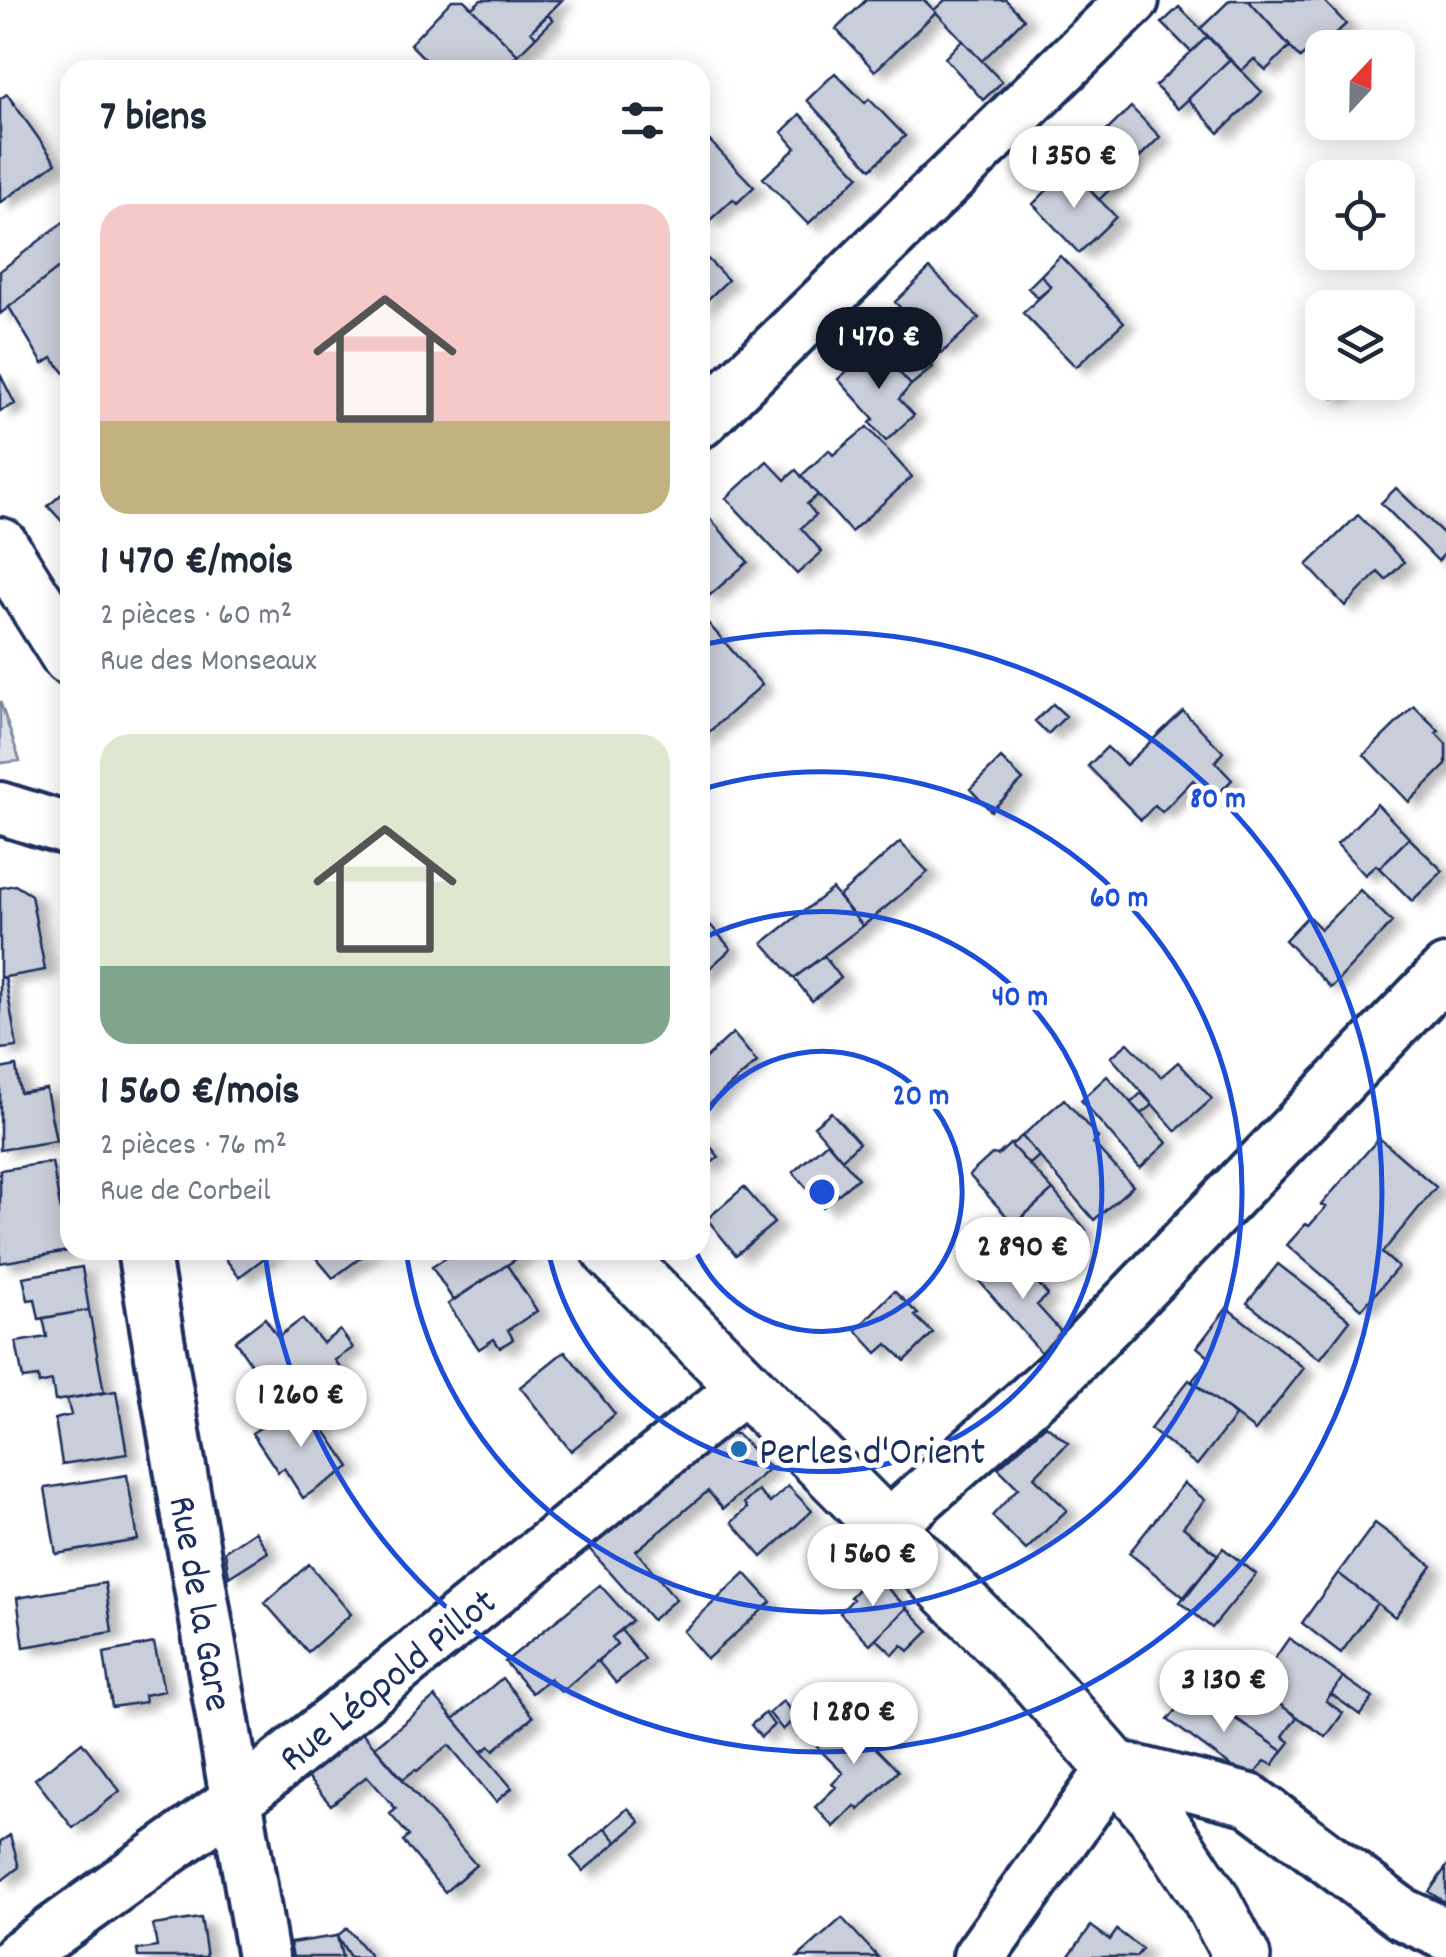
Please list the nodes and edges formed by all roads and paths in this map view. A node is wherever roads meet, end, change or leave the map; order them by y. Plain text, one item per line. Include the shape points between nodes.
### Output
1 (1133, 0) edge
2 (710, 412) edge
3 (0, 546) edge
4 (49, 599) edge
5 (60, 629) edge
6 (0, 808) edge
7 (60, 828) edge
8 (1446, 971) edge
9 (145, 1260) edge
10 (620, 1260) edge
11 (744, 1387) junction
12 (885, 1528) junction
13 (1115, 1766) junction
14 (236, 1800) junction
15 (1446, 1934) edge
16 (18, 1957) edge
17 (263, 1957) edge
18 (979, 1957) edge
19 (1242, 1957) edge

1 - 2 street
3 - 4 main road
4 - 5 main road
6 - 7 street
8 - 12 street via 1060,1372
9 - 14 street, Rue de la Gare
10 - 11 main road
11 - 12 main road
11 - 14 street, Rue Léopold Pillot
12 - 13 main road
13 - 15 street via 1250,1800 1402,1914
13 - 18 street
13 - 19 main road via 1210,1897
14 - 16 street, Rue Léopold Pillot
14 - 17 street, Rue de la Gare

